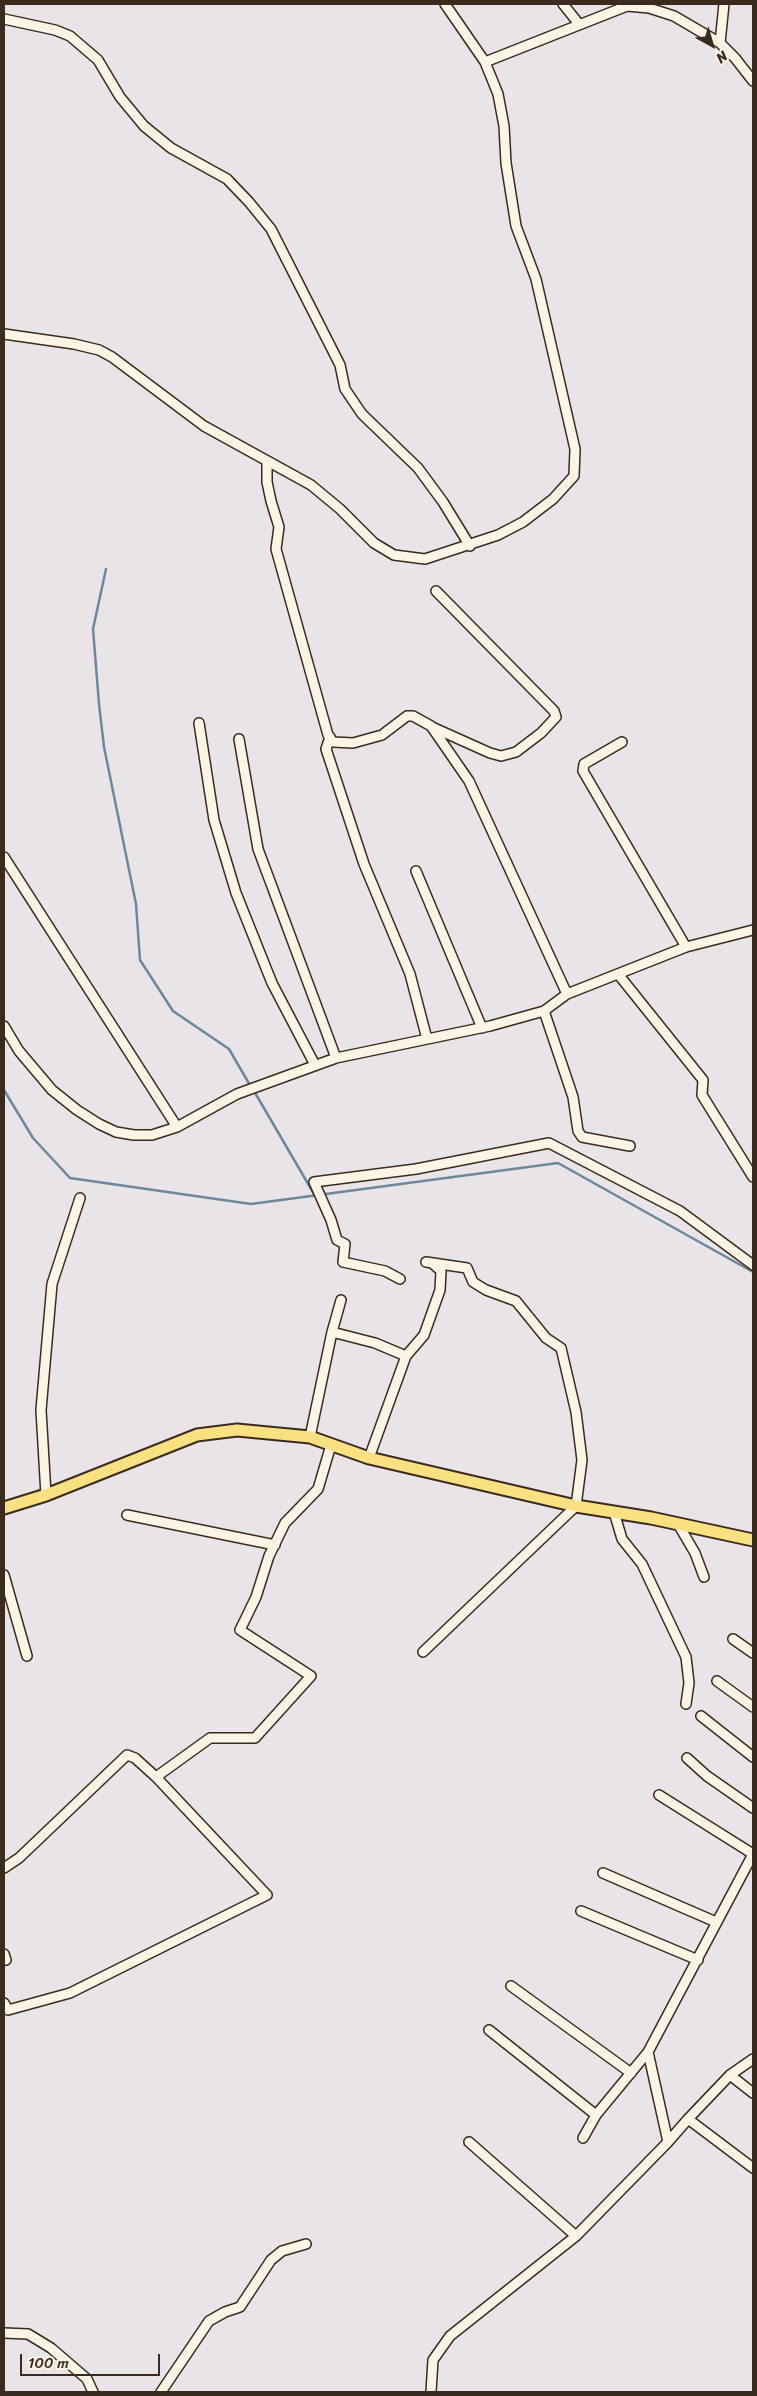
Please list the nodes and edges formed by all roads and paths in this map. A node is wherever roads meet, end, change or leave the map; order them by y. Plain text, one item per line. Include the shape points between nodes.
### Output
1 (445, 4) edge
2 (563, 4) edge
3 (724, 4) edge
4 (4, 19) edge
5 (579, 24) junction
6 (720, 43) junction
7 (485, 62) junction
8 (753, 82) edge
9 (4, 334) edge
10 (267, 462) junction
11 (470, 546) junction
12 (436, 591) dead end
13 (199, 723) dead end
14 (431, 726) junction
15 (330, 738) junction
16 (239, 739) dead end
17 (622, 742) dead end
18 (4, 857) edge
19 (416, 871) dead end
20 (753, 930) edge
21 (686, 947) junction
22 (618, 974) junction
23 (567, 994) junction
24 (544, 1011) junction
25 (4, 1026) edge
26 (482, 1028) junction
27 (427, 1039) junction
28 (336, 1058) junction
29 (315, 1065) junction
30 (177, 1127) junction
31 (630, 1146) dead end
32 (753, 1177) edge
33 (80, 1198) dead end
34 (753, 1265) edge
35 (400, 1279) dead end
36 (341, 1300) dead end
37 (332, 1332) junction
38 (406, 1356) junction
39 (310, 1437) junction
40 (331, 1445) junction
41 (369, 1458) junction
42 (46, 1495) junction
43 (576, 1506) junction
44 (4, 1508) edge
45 (614, 1512) junction
46 (127, 1515) dead end
47 (678, 1524) junction
48 (753, 1540) edge
49 (275, 1545) junction
50 (4, 1576) edge
51 (704, 1577) dead end
52 (733, 1639) dead end
53 (423, 1652) dead end
54 (753, 1653) edge
55 (27, 1656) dead end
56 (717, 1681) dead end
57 (686, 1704) dead end
58 (752, 1704) edge
59 (701, 1716) dead end
60 (687, 1758) dead end
61 (753, 1758) edge
62 (156, 1777) junction
63 (659, 1795) dead end
64 (753, 1808) edge
65 (753, 1854) edge
66 (4, 1868) edge
67 (603, 1874) dead end
68 (581, 1911) dead end
69 (716, 1922) junction
70 (698, 1960) junction
71 (511, 1986) dead end
72 (4, 2003) edge
73 (489, 2030) dead end
74 (648, 2052) junction
75 (753, 2059) edge
76 (631, 2073) junction
77 (730, 2075) junction
78 (753, 2094) edge
79 (596, 2114) junction
80 (688, 2119) junction
81 (583, 2138) dead end
82 (470, 2142) dead end
83 (668, 2142) junction
84 (753, 2168) edge
85 (576, 2236) junction
86 (306, 2244) dead end
87 (4, 2333) edge
88 (92, 2392) edge
89 (161, 2392) edge
90 (430, 2392) edge

1 - 7 street
2 - 5 street
3 - 6 street
4 - 11 street via 70,36 98,60 120,97 144,126 171,148 227,180 250,202 271,229 302,287 356,406 384,438 418,468
5 - 6 street via 627,6 649,8 674,16
5 - 7 street
6 - 8 street
7 - 11 street via 498,94 516,226 536,279 575,449 574,476 553,499 523,522
9 - 10 street via 99,350 204,426
10 - 11 street via 311,485 374,543 394,555 424,559
10 - 15 street via 270,501 278,527 276,549 321,716
12 - 14 street via 554,710 556,717 516,752 501,756
13 - 29 street via 214,820 236,893 272,983
14 - 15 street via 407,716 382,735 353,743 333,742
14 - 23 street via 469,780
15 - 27 street via 326,749 364,864 410,974
16 - 28 street via 258,849
17 - 21 street via 584,764 583,772
18 - 30 street
19 - 26 street
20 - 21 street
21 - 22 street
22 - 23 street
22 - 32 street via 703,1080 702,1096
23 - 24 street
24 - 26 street
24 - 31 street via 573,1097 578,1131 582,1137
25 - 30 street via 19,1052 52,1090 99,1124 134,1135
26 - 27 street
27 - 28 street
28 - 29 street
29 - 30 street via 237,1094
33 - 42 street via 52,1284 41,1410
34 - 35 street via 680,1211 549,1143 416,1169 314,1182 332,1220 337,1240 345,1244 344,1262 375,1268
36 - 37 street
37 - 38 street
37 - 39 street
38 - 41 street
38 - 43 street via 424,1335 440,1290 441,1271 429,1263 467,1268 473,1282 516,1301 546,1338 561,1348 576,1412 582,1460
39 - 40 main road
39 - 42 main road via 237,1430 197,1435
40 - 41 main road
40 - 49 street via 318,1489 285,1523
41 - 43 main road
42 - 44 main road
43 - 45 main road
43 - 53 street
45 - 47 main road
45 - 57 street via 622,1539 642,1564 686,1657 689,1674
46 - 49 street
47 - 48 main road
47 - 51 street
49 - 62 street via 240,1630 311,1676 256,1738 210,1738
50 - 55 street
52 - 54 street
56 - 58 street
59 - 61 street
60 - 64 street via 706,1776
62 - 66 street via 127,1755 19,1858
62 - 72 street via 267,1895 70,1993 8,2010
63 - 65 street
65 - 69 street
67 - 69 street
68 - 70 street
69 - 70 street
70 - 74 street
71 - 76 street
73 - 79 street
74 - 76 street
74 - 83 street
75 - 77 street
76 - 79 street
77 - 78 street
77 - 80 street
79 - 81 street
80 - 83 street
80 - 84 street
82 - 85 street
83 - 85 street
85 - 90 street via 450,2336 433,2360
86 - 89 street via 282,2251 271,2260 240,2307 209,2321
87 - 88 street via 28,2334 51,2348 87,2379

